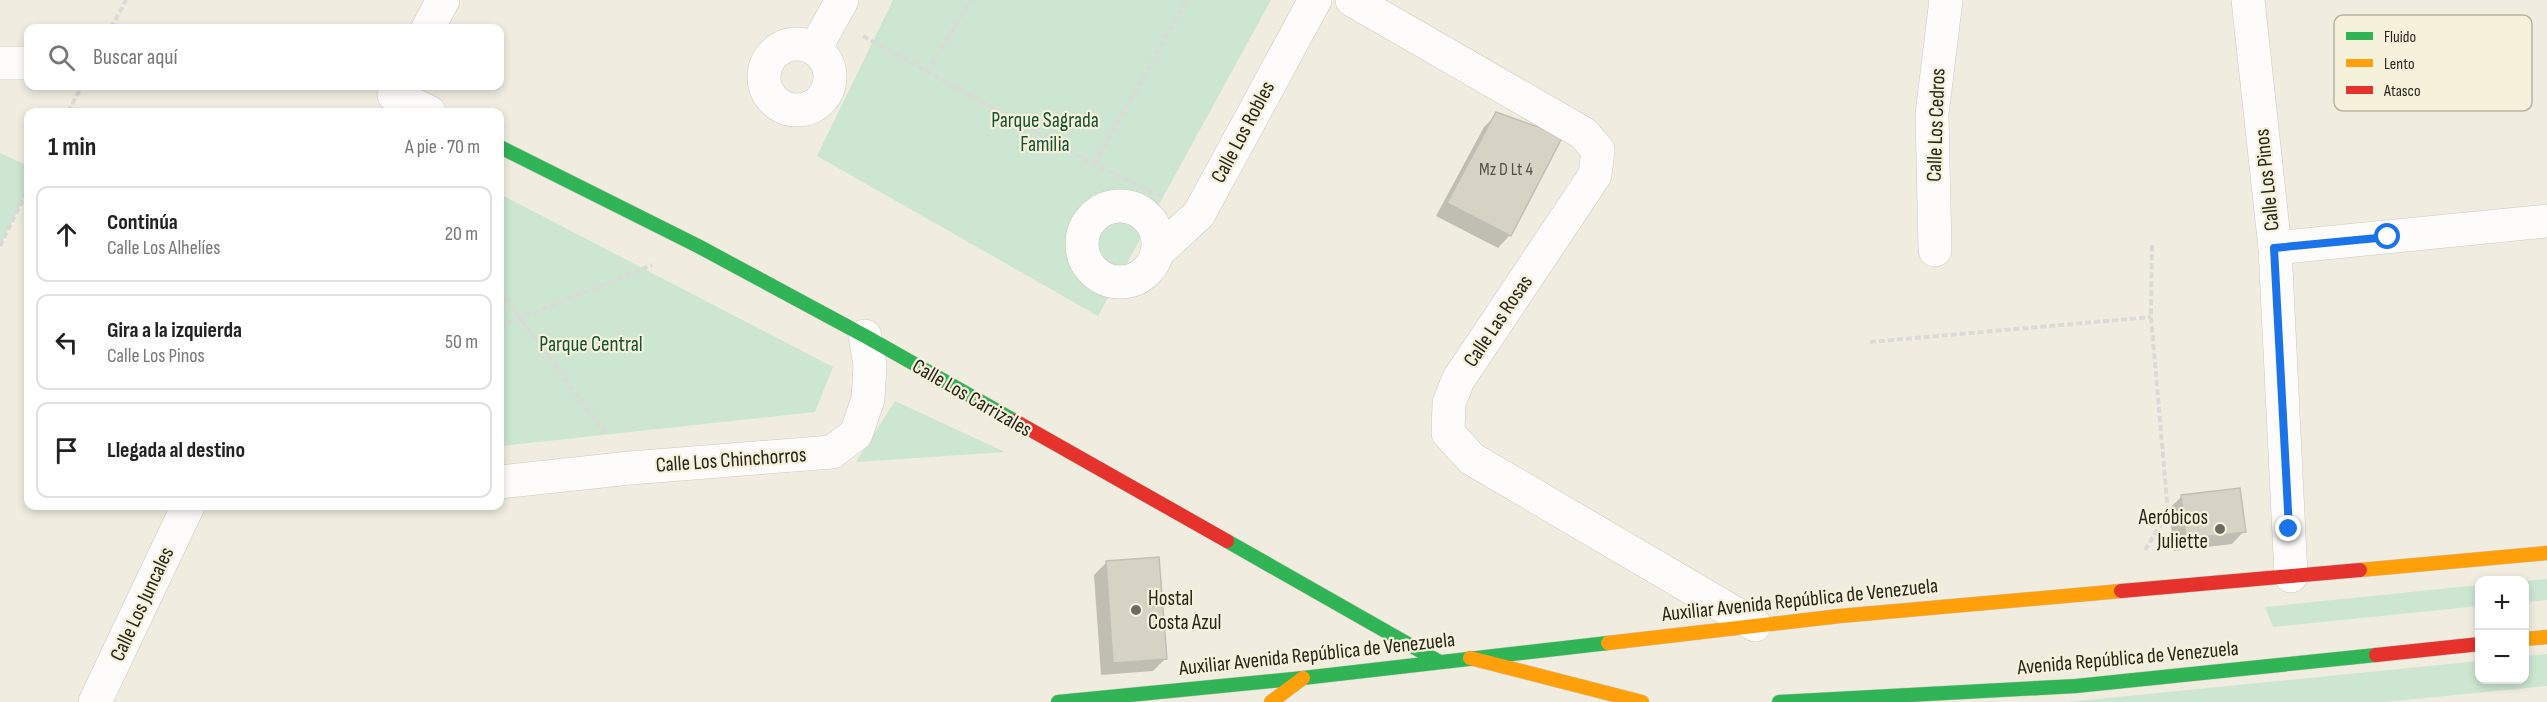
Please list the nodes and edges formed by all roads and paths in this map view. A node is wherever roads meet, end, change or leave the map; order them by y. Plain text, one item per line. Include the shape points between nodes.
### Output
1 (126, 0) edge
2 (443, 0) edge
3 (971, 0) edge
4 (1187, 0) edge
5 (1315, 0) edge
6 (1352, 0) edge
7 (1946, 0) edge
8 (2248, 0) edge
9 (837, 9) edge
10 (113, 24) edge
11 (430, 24) edge
12 (815, 49) dead end
13 (927, 72) junction
14 (80, 90) edge
15 (393, 98) edge
16 (70, 108) edge
17 (419, 108) edge
18 (504, 149) edge
19 (1094, 164) junction
20 (24, 198) edge
21 (1199, 214) junction
22 (2547, 221) edge
23 (2152, 244) dead end
24 (0, 246) edge
25 (698, 246) junction
26 (2274, 248) junction
27 (1935, 250) dead end
28 (1157, 253) dead end
29 (504, 296) edge
30 (2151, 317) junction
31 (521, 318) junction
32 (504, 324) edge
33 (865, 336) junction
34 (1870, 342) dead end
35 (630, 468) junction
36 (504, 482) edge
37 (186, 510) edge
38 (2144, 552) dead end
39 (2547, 553) edge
40 (2291, 576) junction
41 (1755, 625) junction
42 (2547, 637) edge
43 (2529, 639) edge
44 (2475, 645) edge
45 (1470, 658) junction
46 (1438, 661) junction
47 (1302, 678) junction
48 (95, 702) edge
49 (1058, 702) edge
50 (1271, 702) edge
51 (1642, 702) edge
52 (1779, 702) edge

1 - 10 path
2 - 11 street
3 - 13 path
4 - 19 path
5 - 21 street, Calle Los Robles
6 - 41 street, Calle Las Rosas via 1583,133 1598,150 1595,175 1458,380 1449,403 1448,433 1472,459
7 - 27 street, Calle Los Cedros via 1932,114
8 - 26 street, Calle Los Pinos
9 - 12 street
9 - 13 path
13 - 19 path
14 - 16 path
15 - 17 street
18 - 25 main road, Calle Los Carrizales
19 - 21 path
20 - 24 path
21 - 28 street, Calle Los Robles
22 - 26 street
23 - 30 path
25 - 31 path
25 - 33 main road, Calle Los Carrizales
26 - 40 street, Calle Los Pinos
29 - 31 path
30 - 34 path
30 - 38 path via 2168,513
31 - 32 path
31 - 35 path
33 - 35 street, Calle Los Chinchorros via 870,365 868,399 856,434 832,452
33 - 46 main road, Calle Los Carrizales
35 - 36 street, Calle Los Chinchorros
37 - 48 street, Calle Los Juncales
39 - 40 main road, Auxiliar Avenida República de Venezuela
40 - 41 main road, Auxiliar Avenida República de Venezuela
41 - 45 main road, Auxiliar Avenida República de Venezuela
42 - 43 main road
44 - 52 main road, Avenida República de Venezuela via 2076,686
45 - 46 main road, Auxiliar Avenida República de Venezuela
45 - 51 main road
46 - 47 main road, Auxiliar Avenida República de Venezuela
47 - 49 main road, Auxiliar Avenida República de Venezuela
47 - 50 main road

